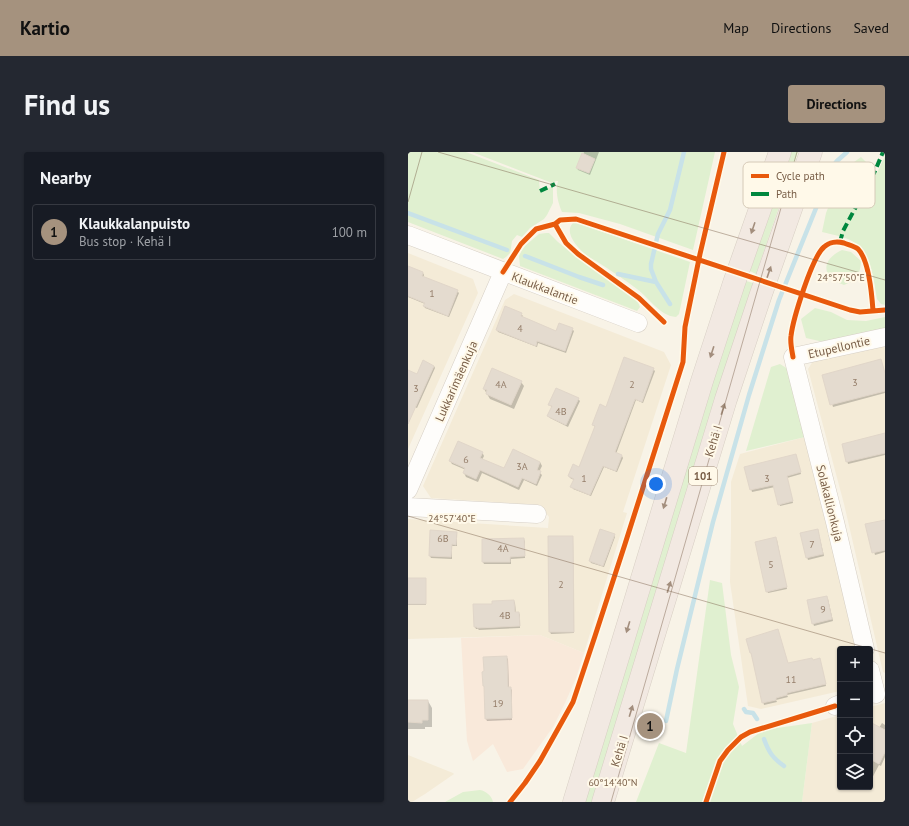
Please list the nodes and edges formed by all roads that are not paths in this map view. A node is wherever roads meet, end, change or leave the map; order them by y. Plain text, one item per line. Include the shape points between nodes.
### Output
1 (780, 152) edge
2 (811, 152) edge
3 (776, 162) edge
4 (807, 162) edge
5 (760, 208) edge
6 (791, 208) edge
7 (408, 235) edge
8 (503, 272) junction
9 (638, 323) dead end
10 (885, 337) edge
11 (794, 357) joint
12 (408, 490) edge
13 (408, 507) edge
14 (537, 514) dead end
15 (864, 646) edge
16 (873, 680) edge
17 (877, 694) edge
18 (574, 802) edge
19 (603, 802) edge

1 -> 3 highway, 101
4 -> 2 highway, Kehä I / 101
5 -> 18 highway, 101 via 702,381
19 -> 6 highway, Kehä I / 101 via 726,399
7 - 8 street, Klaukkalantie
8 - 9 street, Klaukkalantie
8 - 12 street, Lukkarimäenkuja
10 - 11 street, Etupellontie
11 - 15 street, Solakallionkuja
13 - 14 street
16 - 17 street

